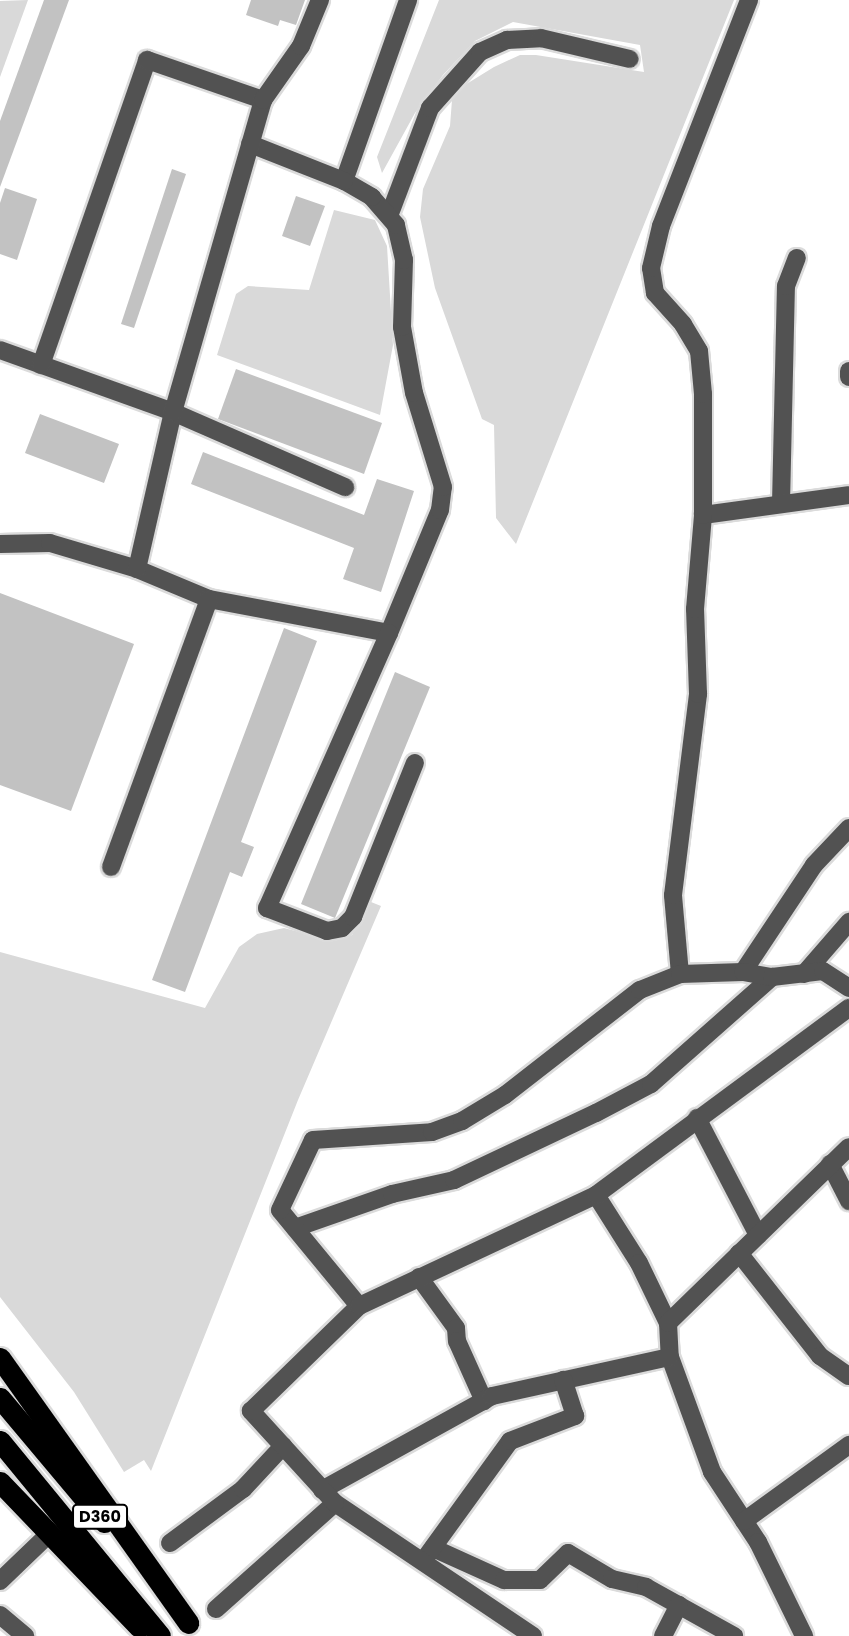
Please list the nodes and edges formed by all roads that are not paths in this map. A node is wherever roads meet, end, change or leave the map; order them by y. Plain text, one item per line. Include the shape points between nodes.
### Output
1 (320, 0) edge
2 (408, 0) edge
3 (749, 0) edge
4 (630, 59) dead end
5 (263, 100) junction
6 (250, 144) junction
7 (344, 181) junction
8 (389, 216) junction
9 (797, 258) dead end
10 (0, 350) edge
11 (41, 365) junction
12 (849, 371) edge
13 (849, 377) edge
14 (173, 412) junction
15 (345, 487) dead end
16 (849, 495) edge
17 (781, 504) junction
18 (703, 515) junction
19 (0, 544) edge
20 (137, 569) junction
21 (209, 599) junction
22 (389, 633) junction
23 (415, 763) dead end
24 (849, 828) edge
25 (111, 867) dead end
26 (849, 922) edge
27 (743, 972) junction
28 (680, 974) junction
29 (804, 974) junction
30 (772, 977) junction
31 (849, 988) edge
32 (849, 1008) edge
33 (697, 1118) junction
34 (849, 1147) edge
35 (830, 1164) junction
36 (596, 1195) junction
37 (849, 1200) edge
38 (295, 1227) junction
39 (758, 1235) junction
40 (739, 1254) junction
41 (419, 1278) junction
42 (359, 1306) junction
43 (668, 1323) junction
44 (670, 1357) junction
45 (0, 1358) edge
46 (849, 1376) edge
47 (563, 1380) junction
48 (0, 1398) edge
49 (484, 1401) junction
50 (0, 1441) edge
51 (849, 1445) edge
52 (283, 1446) junction
53 (0, 1482) edge
54 (322, 1490) junction
55 (335, 1503) junction
56 (744, 1521) junction
57 (48, 1535) junction
58 (170, 1544) dead end
59 (428, 1555) junction
60 (0, 1581) edge
61 (679, 1605) junction
62 (216, 1609) dead end
63 (0, 1615) edge
64 (130, 1628) edge
65 (194, 1630) edge
66 (522, 1633) edge
67 (25, 1636) edge
68 (149, 1636) edge
69 (160, 1636) edge
70 (663, 1636) edge
71 (734, 1636) edge
72 (804, 1636) edge

1 - 5 street via 301,46
2 - 7 street
3 - 18 street via 662,226 651,268 655,293 683,324 699,352
4 - 8 street via 541,38 507,40 480,52 430,108
5 - 6 street
5 - 11 street via 148,60
6 - 7 street
6 - 14 street
7 - 8 street via 372,197
8 - 22 street via 396,225 404,260 402,327 414,393 443,487 440,510
9 - 17 street via 786,286
10 - 11 street
11 - 14 street
12 - 13 street
14 - 15 street
14 - 20 street
16 - 17 street
17 - 18 street
18 - 28 street via 695,609 698,694 673,895
19 - 20 street via 50,543
20 - 21 street
21 - 22 street
21 - 25 street
22 - 23 street via 267,908 327,931 342,928 353,917
24 - 27 street via 814,865
26 - 29 street
27 - 28 street
27 - 30 street
28 - 38 street via 640,990 505,1095 462,1121 432,1132 313,1139 280,1210
29 - 30 street
29 - 31 street via 824,971
30 - 38 street via 651,1084 596,1113 454,1181 393,1194
32 - 33 street
33 - 36 street
33 - 39 street
34 - 35 street
35 - 37 street
35 - 39 street
36 - 41 street
36 - 43 street via 639,1262
38 - 42 street
39 - 40 street
40 - 43 street
40 - 46 street via 820,1356
41 - 42 street
41 - 49 street via 456,1328 457,1341
42 - 52 street via 348,1322 251,1411
43 - 44 street
44 - 47 street
44 - 56 street via 712,1472
45 - 65 highway
47 - 49 street
47 - 59 street via 575,1416 510,1441
48 - 65 highway, D360
49 - 54 street
50 - 69 highway, D360
51 - 56 street
52 - 54 street
52 - 58 street via 243,1489
53 - 57 highway
54 - 55 street
55 - 59 street
55 - 62 street
56 - 72 street
57 - 60 street
57 - 64 highway
59 - 61 street via 504,1580 540,1580 568,1553 612,1579 646,1587
59 - 66 street
61 - 70 street
61 - 71 street
63 - 67 street
64 - 68 highway

